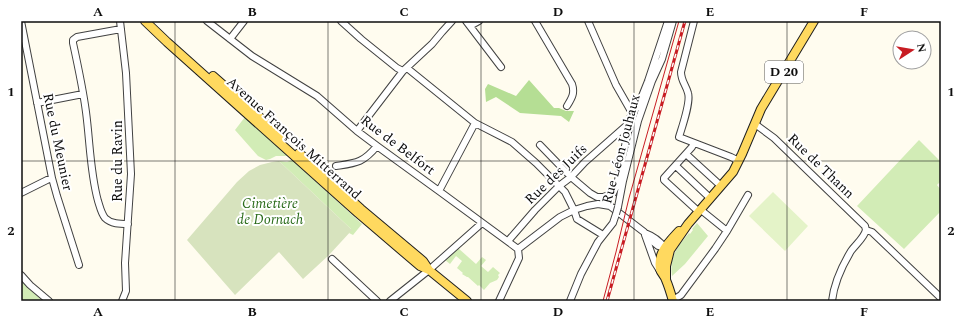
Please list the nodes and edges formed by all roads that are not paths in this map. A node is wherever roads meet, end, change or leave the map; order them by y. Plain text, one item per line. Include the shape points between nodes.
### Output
1 (21, 21) edge
2 (120, 21) edge
3 (145, 21) edge
4 (152, 21) edge
5 (207, 21) edge
6 (244, 21) edge
7 (341, 21) edge
8 (452, 21) edge
9 (466, 21) edge
10 (479, 21) edge
11 (535, 21) edge
12 (588, 21) edge
13 (668, 21) edge
14 (673, 21) edge
15 (694, 21) edge
16 (814, 21) edge
17 (470, 26) junction
18 (121, 29) junction
19 (22, 33) edge
20 (230, 39) junction
21 (501, 67) dead end
22 (405, 69) junction
23 (83, 94) junction
24 (37, 103) junction
25 (567, 106) dead end
26 (632, 113) junction
27 (475, 122) junction
28 (755, 124) junction
29 (624, 128) junction
30 (357, 131) junction
31 (694, 144) junction
32 (540, 145) dead end
33 (377, 146) junction
34 (686, 154) junction
35 (739, 161) junction
36 (336, 166) dead end
37 (676, 166) junction
38 (571, 177) junction
39 (52, 178) junction
40 (559, 186) junction
41 (721, 186) junction
42 (439, 191) junction
43 (21, 193) edge
44 (748, 195) dead end
45 (710, 198) junction
46 (574, 210) junction
47 (700, 211) junction
48 (482, 223) junction
49 (128, 224) junction
50 (866, 230) junction
51 (727, 231) junction
52 (644, 232) junction
53 (603, 236) junction
54 (508, 241) junction
55 (667, 249) junction
56 (518, 250) junction
57 (332, 259) dead end
58 (79, 265) dead end
59 (429, 270) junction
60 (660, 270) junction
61 (21, 275) edge
62 (666, 279) junction
63 (941, 298) edge
64 (673, 300) edge
65 (49, 301) edge
66 (122, 301) edge
67 (378, 301) edge
68 (390, 301) edge
69 (466, 301) edge
70 (499, 301) edge
71 (570, 301) edge
72 (832, 301) edge

1 - 19 street, Rue du Meunier
2 - 18 street, Rue du Ravin
3 - 59 main road, Avenue François Mitterrand via 352,208 420,266
4 - 59 main road, Avenue François Mitterrand via 287,144 424,261
5 - 20 street, Rue de Belfort
6 - 20 street
7 - 22 street via 397,68
8 - 22 street
9 - 17 street
10 - 17 street
11 - 25 street via 572,84 573,96
12 - 26 street via 616,86
13 - 26 street via 640,101
14 - 53 street, Rue Léon Jouhaux, bridge via 662,59 638,121 616,214
15 - 31 street via 680,72 689,96 679,137
16 - 28 main road, D 20 via 765,102
17 - 21 street
18 - 23 street via 77,37 73,40
18 - 49 street, Rue du Ravin via 130,141
19 - 24 street, Rue du Meunier
20 - 30 street, Rue de Belfort via 252,56 317,96
22 - 27 street
22 - 30 street
23 - 24 street
23 - 49 street via 92,173 102,212 109,221
24 - 39 street, Rue du Meunier
26 - 29 street
27 - 40 street via 512,142
27 - 42 street
28 - 35 main road, D 20
28 - 50 street, Rue de Thann via 774,138 865,226
29 - 38 street, Rue des Juifs
29 - 38 street via 627,136 613,193 603,197 593,195
30 - 33 street, Rue de Belfort
31 - 34 street
31 - 35 street
32 - 38 street
33 - 36 street via 363,160
33 - 42 street, Rue de Belfort
34 - 37 street
34 - 41 street
35 - 41 main road, D 20
37 - 45 street
37 - 47 street via 664,180
38 - 40 street, Rue des Juifs
39 - 43 street
39 - 58 street, Rue du Meunier
40 - 46 street
40 - 54 street, Rue des Juifs
41 - 45 main road, D 20
42 - 48 street, Rue de Belfort
44 - 51 street
45 - 47 main road, D 20
46 - 52 street via 598,204 606,205
46 - 53 street via 577,219
46 - 56 street via 560,217
47 - 51 street
47 - 55 main road, D 20
48 - 54 street, Rue de Belfort
48 - 59 street
49 - 66 street, Rue du Ravin via 126,290
50 - 63 street, Rue de Thann via 872,232
50 - 72 street via 847,258 836,282
51 - 64 street via 681,295
52 - 55 street via 658,246
52 - 60 street
53 - 71 street, Rue Léon Jouhaux via 581,274
54 - 56 street, Rue de Belfort
55 - 60 main road via 661,254
55 - 62 main road
56 - 70 street via 519,258
57 - 67 street
59 - 68 street
59 - 69 main road, Avenue François Mitterrand
60 - 62 main road
61 - 65 street
62 - 64 main road

